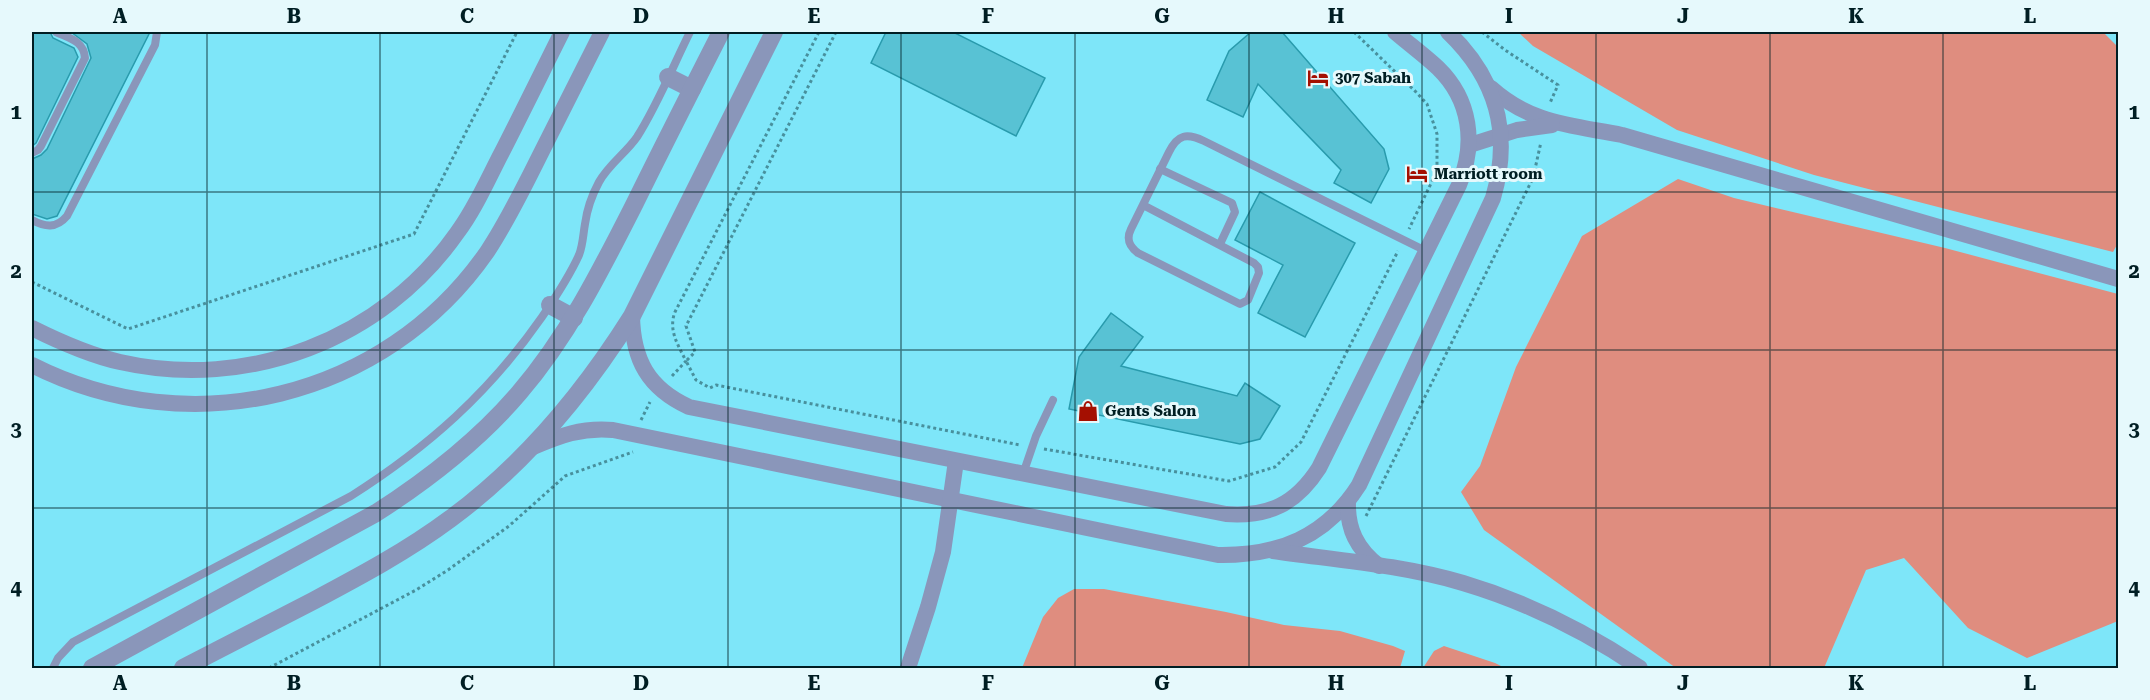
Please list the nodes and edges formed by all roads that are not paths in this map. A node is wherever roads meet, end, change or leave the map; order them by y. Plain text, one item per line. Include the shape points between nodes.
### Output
1 (56, 32) edge
2 (157, 32) edge
3 (562, 32) edge
4 (602, 32) edge
5 (690, 32) edge
6 (721, 32) edge
7 (774, 32) edge
8 (1395, 32) edge
9 (1448, 32) edge
10 (668, 77) junction
11 (1489, 87) junction
12 (692, 89) junction
13 (1544, 123) junction
14 (1501, 134) junction
15 (1470, 144) junction
16 (32, 153) edge
17 (1160, 169) junction
18 (1143, 205) junction
19 (32, 220) edge
20 (1220, 244) junction
21 (1426, 251) junction
22 (2118, 279) edge
23 (550, 305) junction
24 (632, 316) junction
25 (574, 318) junction
26 (32, 328) edge
27 (32, 365) edge
28 (1053, 400) dead end
29 (531, 449) junction
30 (956, 461) junction
31 (1023, 474) junction
32 (951, 499) junction
33 (1348, 501) junction
34 (1269, 551) junction
35 (1380, 566) junction
36 (53, 669) edge
37 (92, 669) edge
38 (183, 669) edge
39 (908, 669) edge
40 (1640, 669) edge

1 - 16 lane via 79,44 85,58 41,146
2 - 19 lane via 155,45 67,216 52,226
3 - 26 street via 458,232 412,285 356,327 325,343 259,364 189,371 120,362
4 - 27 street via 506,223 486,254 440,308 382,352 351,369 291,391 212,404 175,404 104,393
5 - 10 lane
6 - 12 street
7 - 24 street
8 - 15 street via 1450,81 1466,113
9 - 11 street via 1474,60
10 - 12 street
10 - 23 lane via 638,135 600,179 588,210 578,256
11 - 13 street
11 - 14 street
12 - 25 street
13 - 14 street
13 - 22 street via 1622,135
14 - 15 street
14 - 33 street via 1499,177 1493,198
15 - 21 street via 1464,172
17 - 18 lane
17 - 20 lane via 1232,203 1234,212
17 - 21 lane via 1174,142 1183,136 1194,136
18 - 20 lane
18 - 20 lane via 1128,235 1132,249 1245,303 1258,267
21 - 31 street via 1319,468 1296,496 1280,506 1245,516 1226,514
23 - 25 street
23 - 36 lane via 524,344 486,388 390,471 73,642
24 - 29 street via 585,386
24 - 30 street via 632,333 643,366 659,390 675,401 703,411
25 - 37 street via 548,357 487,428 415,488
28 - 31 lane
29 - 32 street via 575,431 613,430
29 - 38 street via 450,519 406,549
30 - 31 street
30 - 32 street
32 - 34 street via 1218,555
32 - 39 street via 936,580
33 - 34 street via 1307,536
33 - 35 street via 1353,535 1369,558
34 - 35 street
35 - 40 street via 1461,582 1540,610

